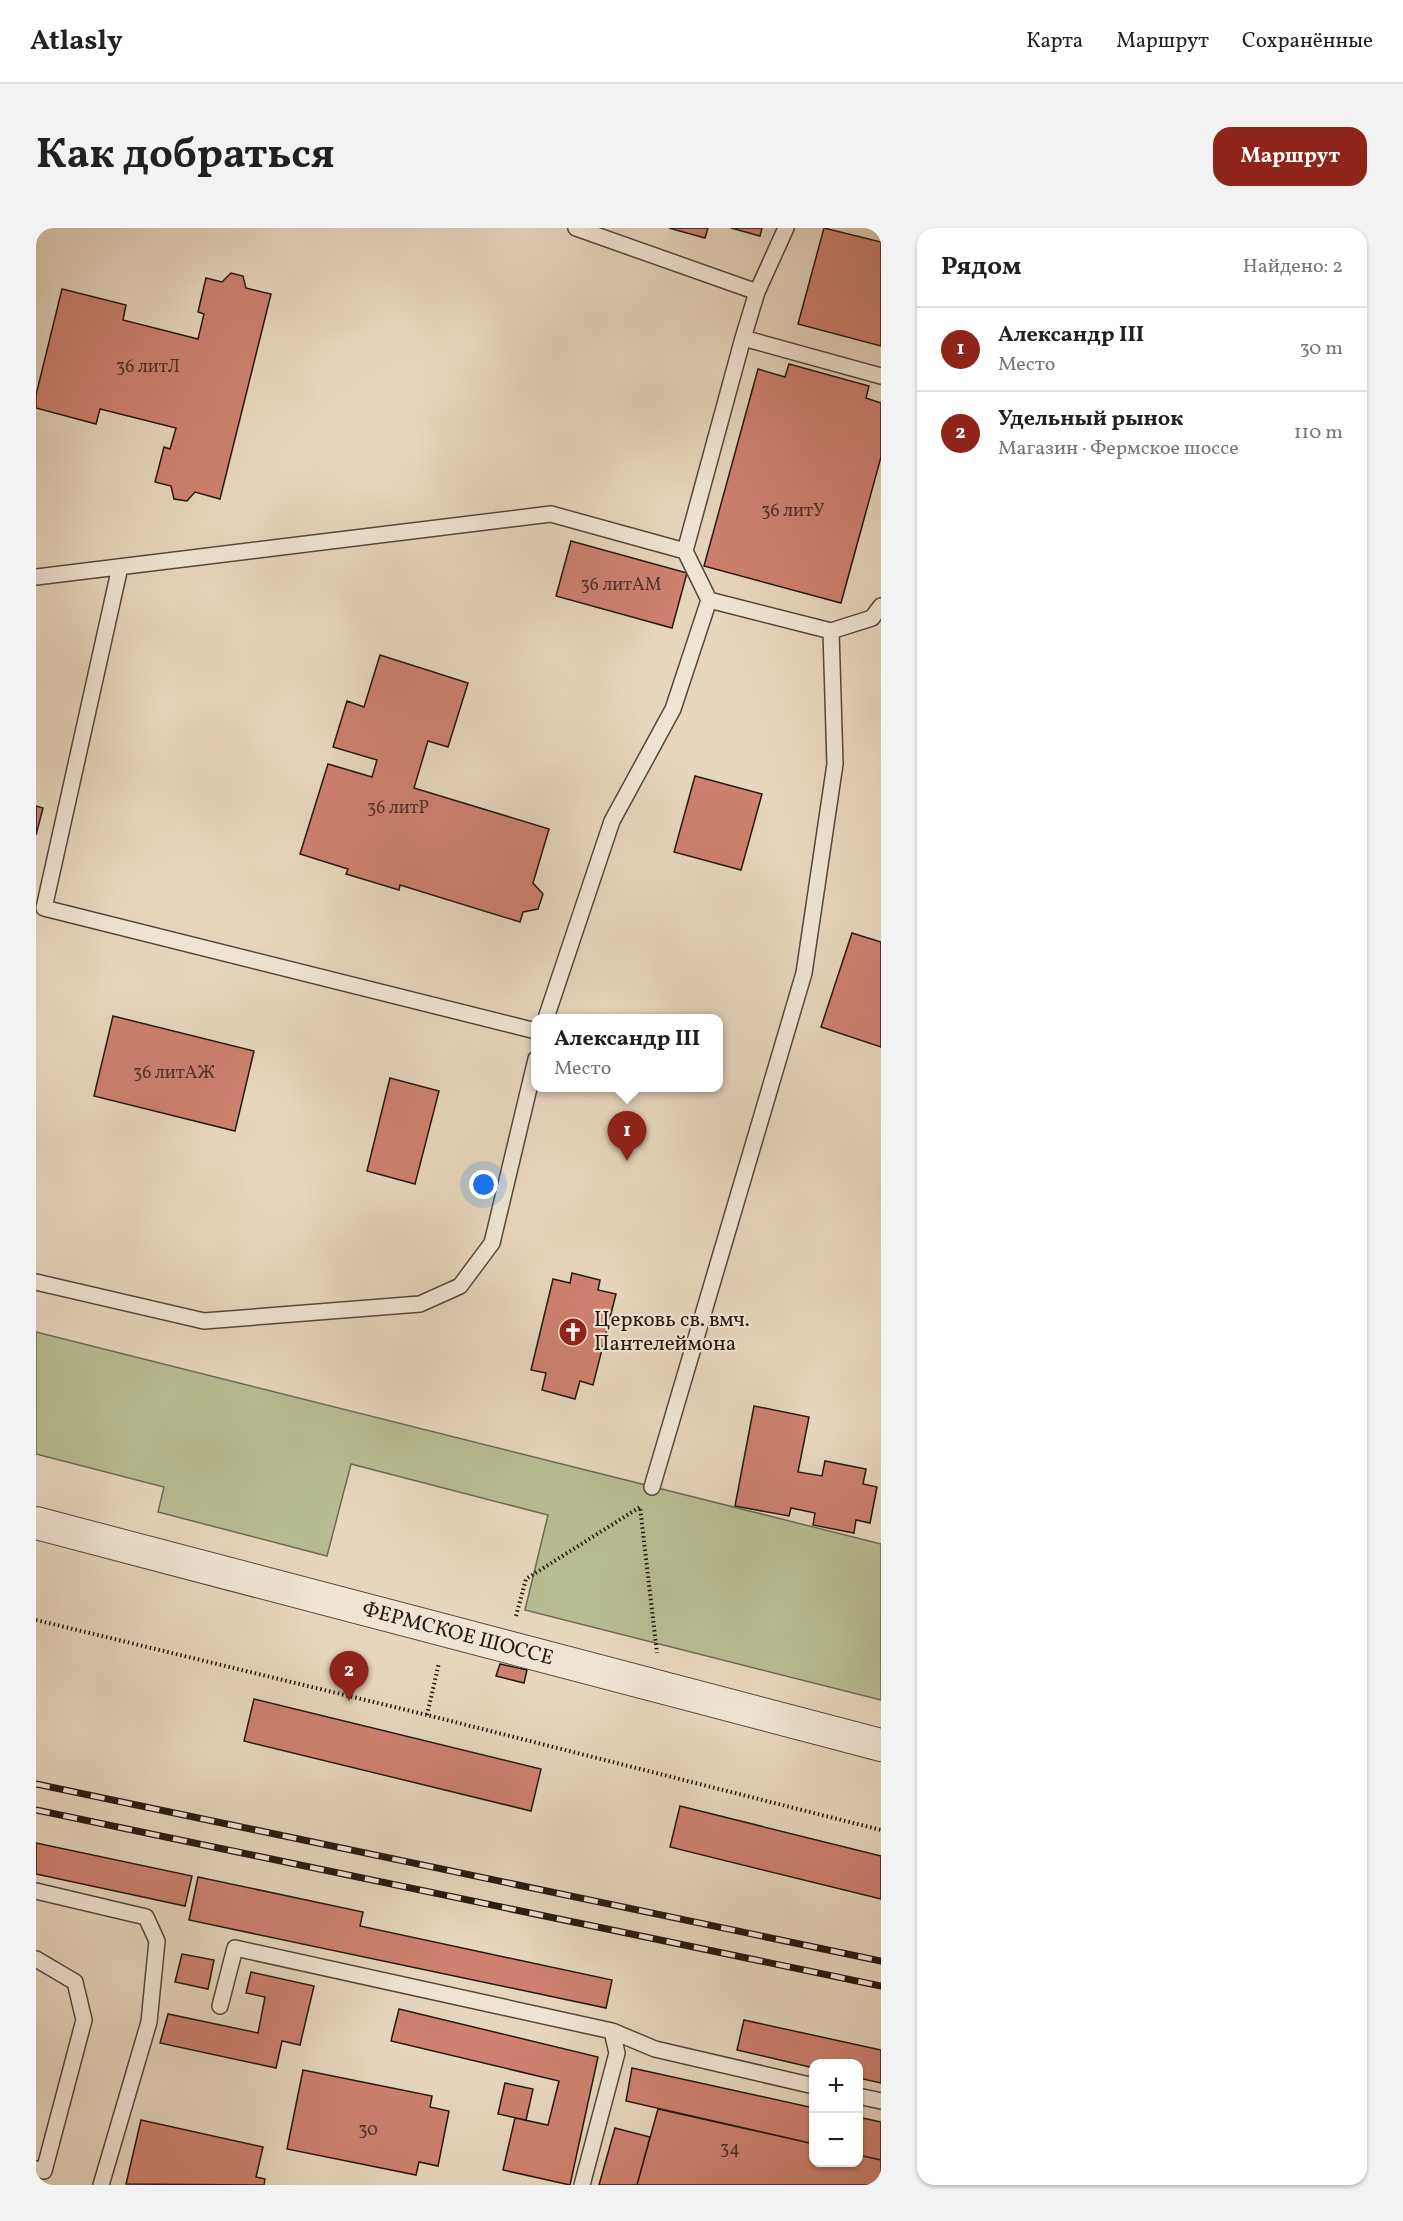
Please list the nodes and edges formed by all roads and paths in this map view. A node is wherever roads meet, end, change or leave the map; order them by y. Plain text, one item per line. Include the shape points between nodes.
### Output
1 (576, 228) edge
2 (786, 228) edge
3 (757, 292) junction
4 (742, 338) junction
5 (881, 376) edge
6 (685, 551) junction
7 (120, 567) junction
8 (36, 577) edge
9 (709, 600) junction
10 (881, 606) edge
11 (831, 631) junction
12 (547, 1014) edge
13 (531, 1030) edge
14 (531, 1080) edge
15 (36, 1282) edge
16 (652, 1487) dead end
17 (36, 1523) edge
18 (36, 1620) edge
19 (514, 1622) dead end
20 (658, 1658) dead end
21 (881, 1745) edge
22 (881, 1830) edge
23 (36, 1891) edge
24 (36, 1959) edge
25 (220, 2006) dead end
26 (612, 2031) junction
27 (809, 2085) edge
28 (863, 2097) edge
29 (881, 2101) edge
30 (36, 2169) edge
31 (101, 2185) edge
32 (582, 2185) edge

1 - 3 lane
2 - 3 lane
3 - 4 lane
4 - 5 lane
4 - 6 lane
6 - 7 lane via 551,514
6 - 9 lane
7 - 8 lane
7 - 13 lane via 44,908
9 - 11 lane
9 - 12 lane via 673,709 612,821
10 - 11 lane via 872,618
11 - 16 lane via 836,764 804,973
14 - 15 lane via 492,1243 460,1286 420,1304 204,1321
17 - 21 street, ФЕРМСКОЕ ШОССЕ
18 - 22 path
19 - 20 path via 526,1579 640,1507
23 - 31 lane via 146,1917 158,1941 149,2022
24 - 30 lane via 75,1982 84,2020 44,2170
25 - 26 lane via 235,1948
26 - 27 lane via 655,2049
26 - 32 lane via 617,2053
28 - 29 lane

